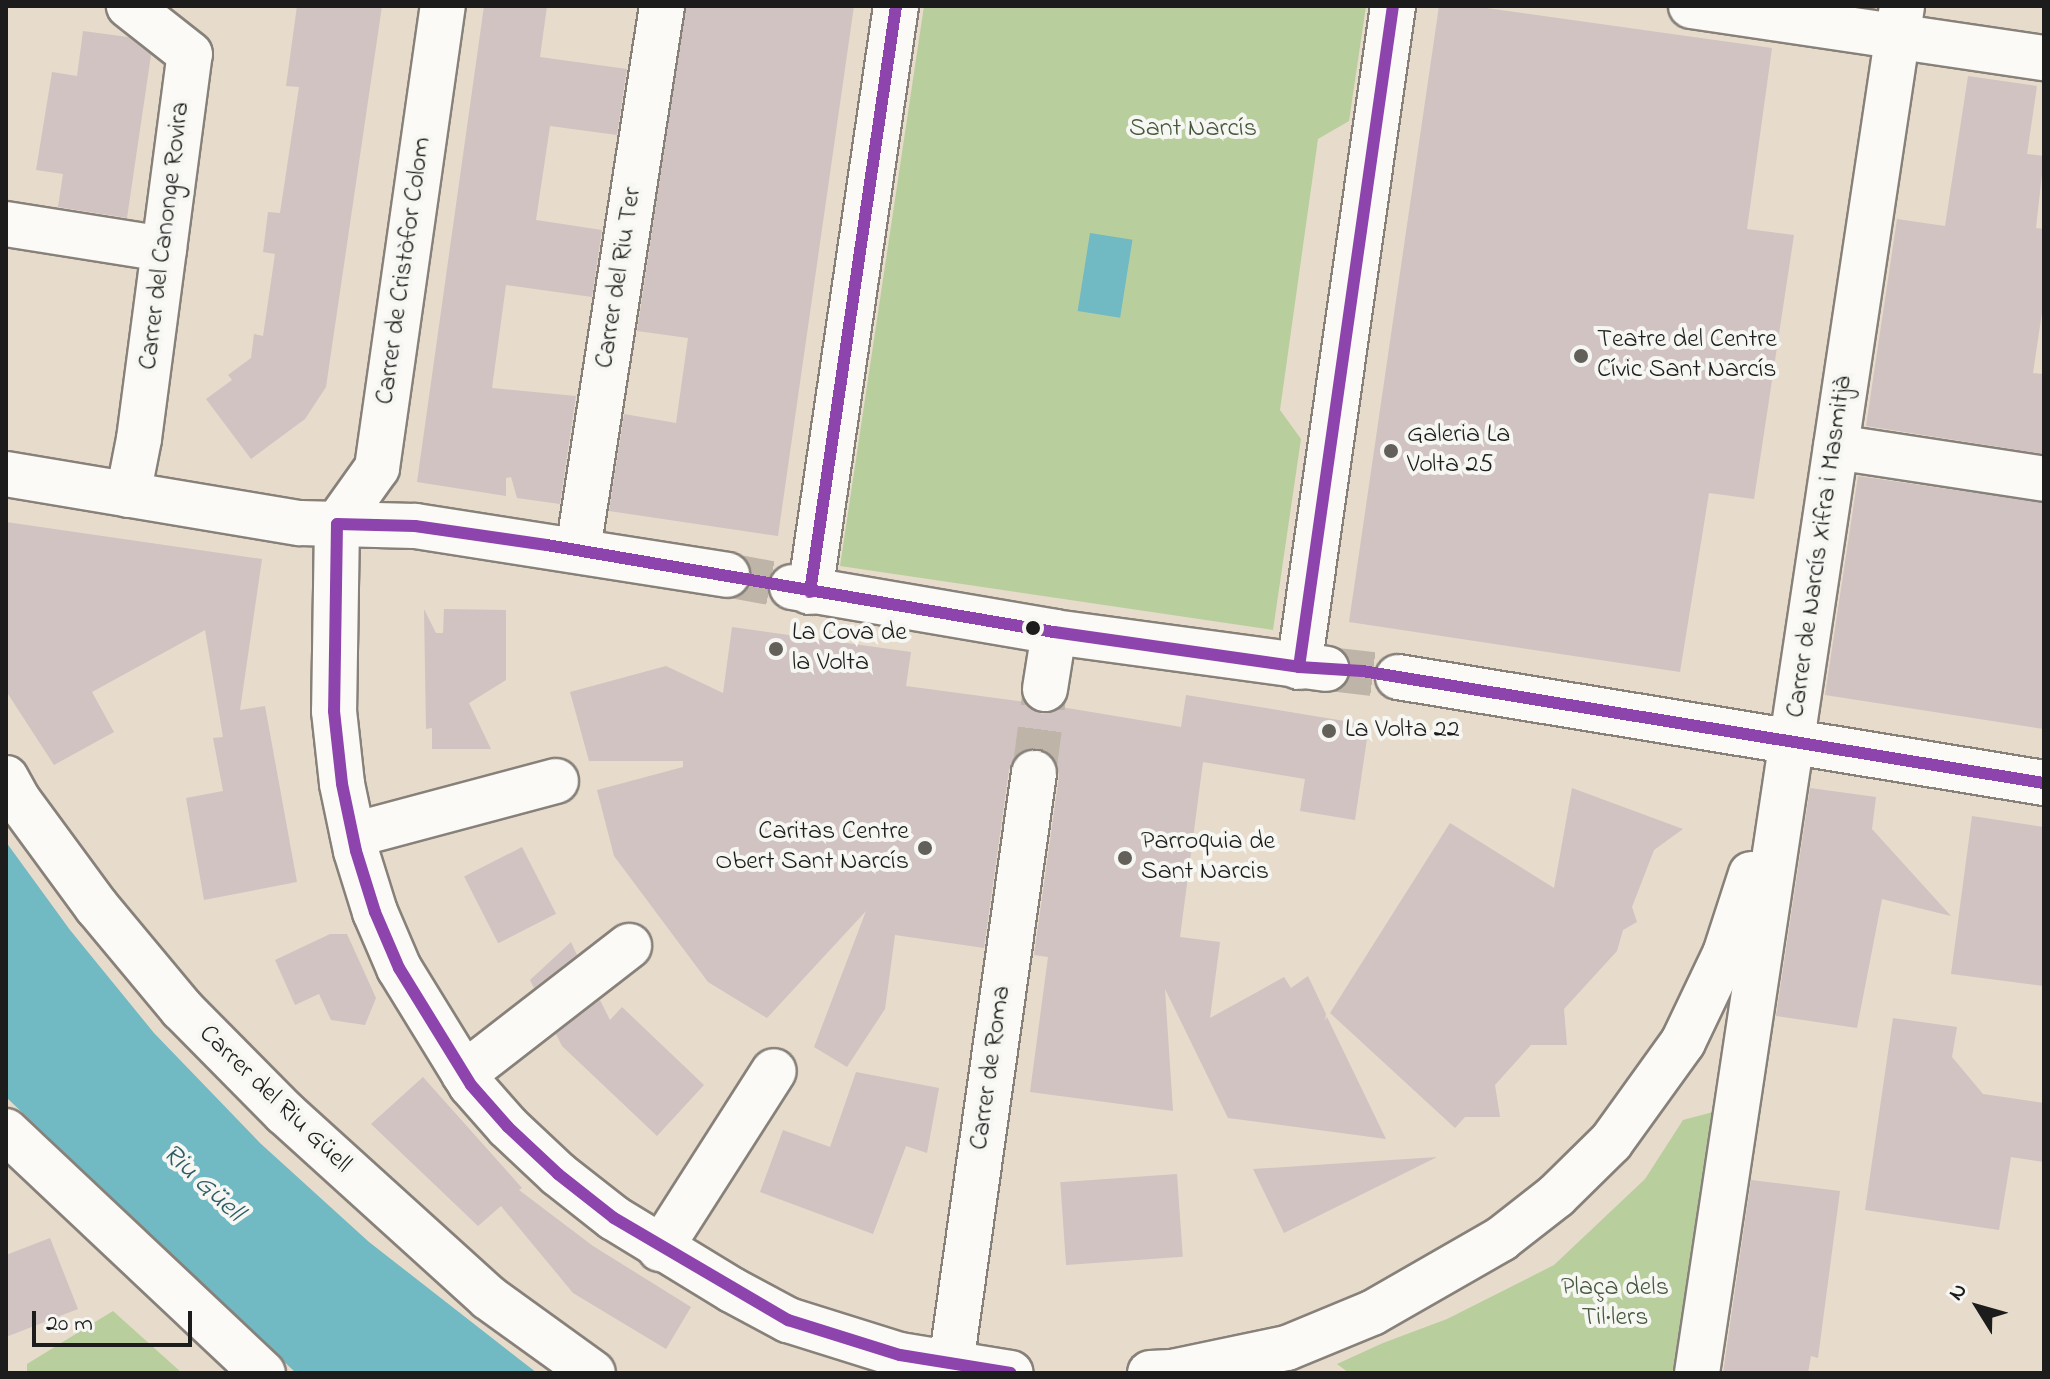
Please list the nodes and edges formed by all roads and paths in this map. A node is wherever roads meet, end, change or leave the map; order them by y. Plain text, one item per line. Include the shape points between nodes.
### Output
1 (129, 6) edge
2 (443, 6) edge
3 (662, 6) edge
4 (896, 6) edge
5 (1393, 6) edge
6 (1691, 6) edge
7 (1900, 21) edge
8 (2044, 58) edge
9 (6, 224) edge
10 (164, 249) junction
11 (1836, 447) junction
12 (6, 474) edge
13 (2044, 479) edge
14 (128, 495) junction
15 (337, 524) junction
16 (578, 550) junction
17 (727, 575) tunnel mouth
18 (1054, 632) junction
19 (1398, 677) tunnel mouth
20 (1045, 689) tunnel mouth
21 (1792, 742) junction
22 (1034, 773) tunnel mouth
23 (6, 778) edge
24 (556, 781) dead end
25 (2044, 783) edge
26 (353, 835) junction
27 (629, 946) dead end
28 (774, 1071) dead end
29 (464, 1074) junction
30 (6, 1131) edge
31 (660, 1249) junction
32 (951, 1364) junction
33 (263, 1373) edge
34 (593, 1373) edge
35 (1011, 1373) edge
36 (1150, 1373) edge
37 (1697, 1373) edge

1 - 10 street, Carrer del Canonge Rovira via 190,54
2 - 15 street, Carrer de Cristòfor Colom via 377,468
3 - 16 street, Carrer del Riu Ter
4 - 18 street via 801,590
5 - 18 street via 1314,668
6 - 7 street
7 - 8 street
7 - 11 street, Carrer de Narcís Xifra i Masmitjà
9 - 10 street
10 - 14 street, Carrer del Canonge Rovira
11 - 13 street
11 - 21 street, Carrer de Narcís Xifra i Masmitjà
12 - 14 street
14 - 15 street via 300,523
15 - 16 street via 415,526
15 - 26 street via 334,711
16 - 17 street
18 - 20 street
19 - 21 street
21 - 25 street
21 - 36 street via 1725,954 1683,1042 1611,1142 1556,1196 1501,1239 1372,1313 1287,1348
21 - 37 street, Carrer de Narcís Xifra i Masmitjà
22 - 32 street, Carrer de Roma
23 - 34 street, Carrer del Riu Güell via 97,907 182,1009 285,1113 477,1288
24 - 26 street
26 - 29 street via 375,912 399,968
27 - 29 street
28 - 31 street
29 - 31 street via 508,1127 558,1174
30 - 33 street
31 - 32 street via 788,1320 900,1355
32 - 35 street

